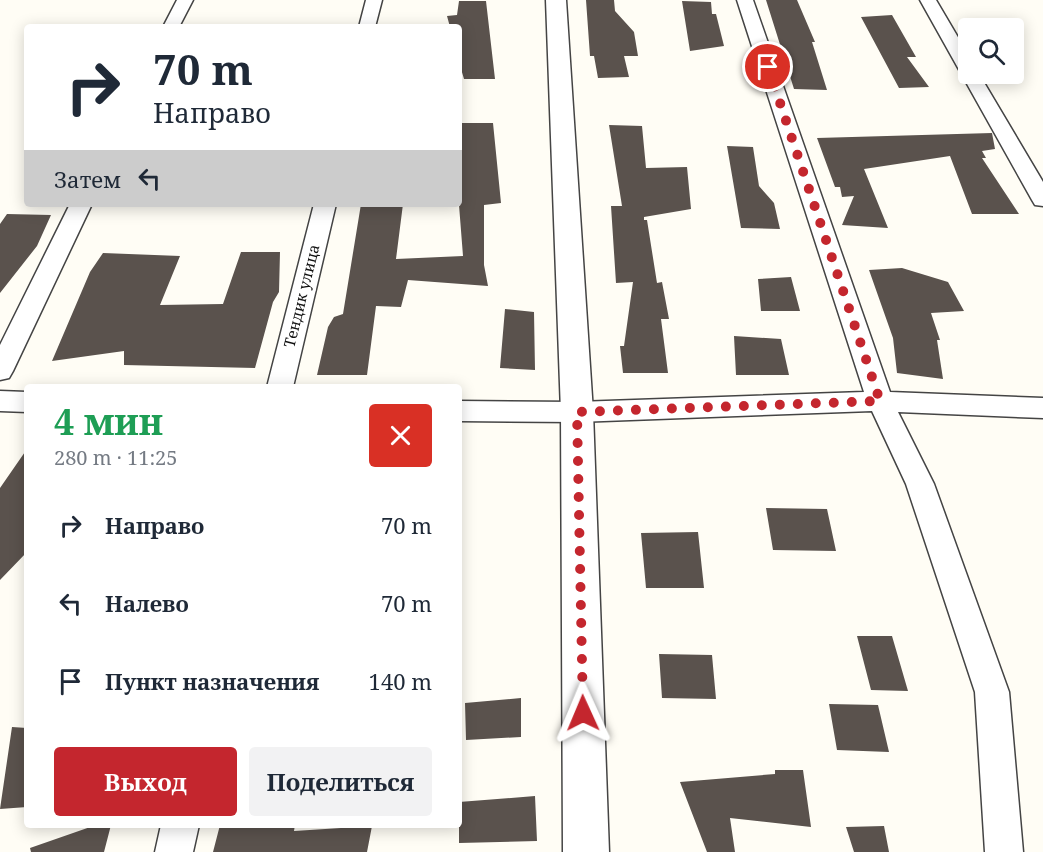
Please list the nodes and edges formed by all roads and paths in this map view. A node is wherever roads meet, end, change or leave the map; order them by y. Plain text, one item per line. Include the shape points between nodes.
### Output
1 (185, 0) edge
2 (374, 0) edge
3 (556, 0) edge
4 (746, 0) edge
5 (928, 0) edge
6 (173, 24) edge
7 (369, 24) edge
8 (958, 51) edge
9 (977, 84) edge
10 (1043, 200) edge
11 (80, 207) edge
12 (324, 207) edge
13 (0, 371) edge
14 (281, 384) edge
15 (0, 401) edge
16 (880, 401) junction
17 (24, 402) edge
18 (1043, 408) edge
19 (462, 411) edge
20 (577, 412) junction
21 (179, 828) edge
22 (174, 852) edge
23 (586, 852) edge
24 (1004, 852) edge

1 - 6 street
2 - 7 street
3 - 20 street
4 - 16 street
5 - 8 street
9 - 10 street
11 - 13 street
12 - 14 street, Тендик улица
15 - 17 street
16 - 18 street
16 - 20 street
16 - 24 street via 920,484 992,692
19 - 20 street
20 - 23 street
21 - 22 street

